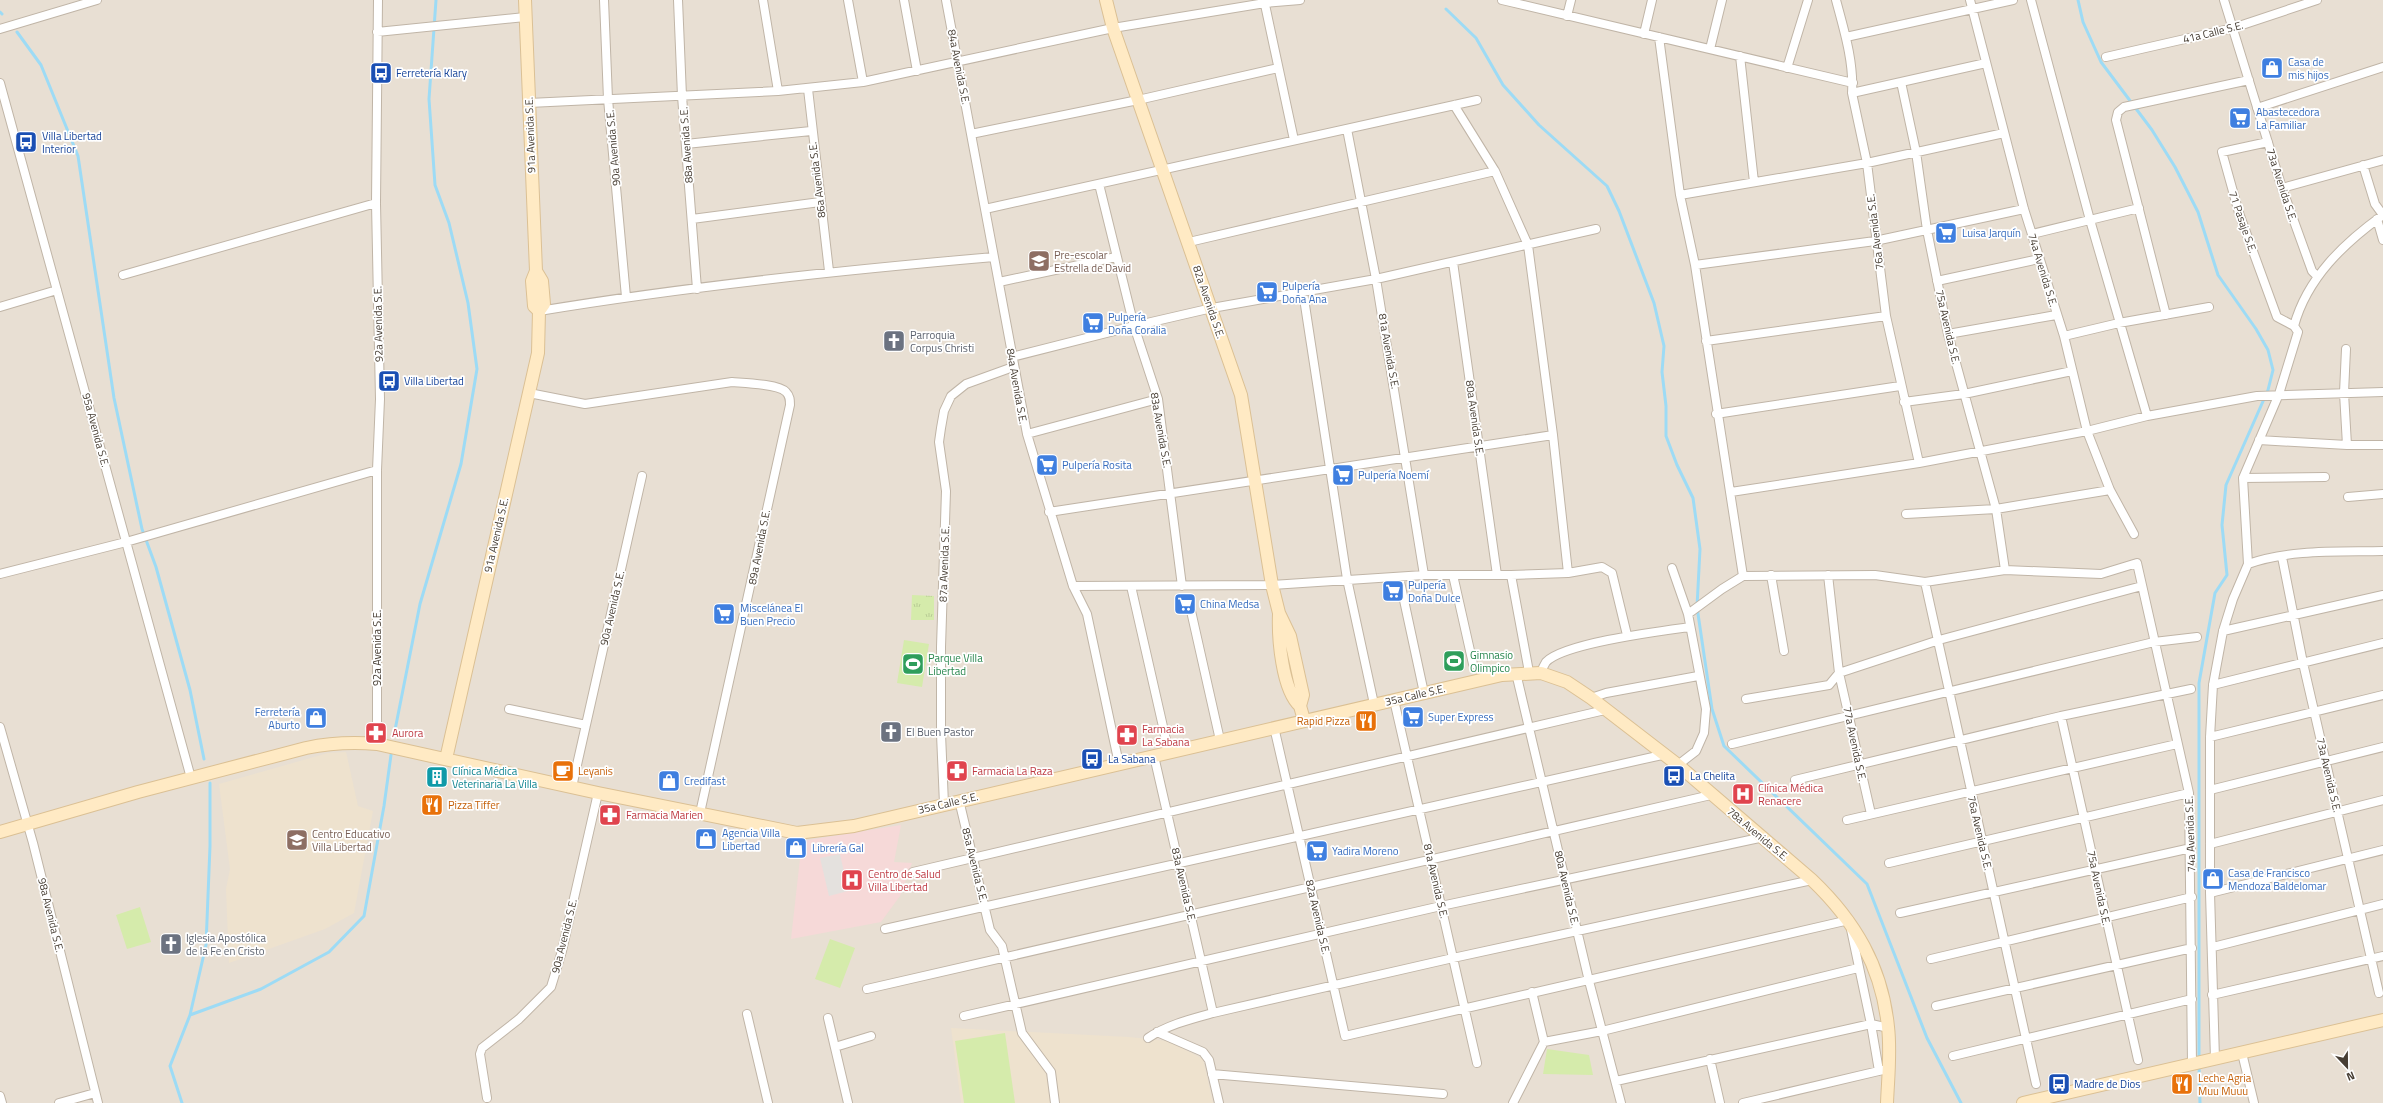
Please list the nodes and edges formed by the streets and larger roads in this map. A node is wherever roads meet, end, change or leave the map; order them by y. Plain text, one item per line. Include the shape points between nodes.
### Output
1 (97, 0) edge
2 (378, 0) edge
3 (525, 0) edge
4 (604, 0) edge
5 (678, 0) edge
6 (764, 0) edge
7 (848, 0) edge
8 (904, 0) edge
9 (946, 0) edge
10 (1106, 0) edge
11 (1300, 0) edge
12 (1504, 0) edge
13 (1571, 0) edge
14 (1652, 0) edge
15 (1722, 0) edge
16 (1808, 0) edge
17 (1836, 0) edge
18 (1970, 0) edge
19 (2013, 0) edge
20 (2031, 0) edge
21 (2224, 0) edge
22 (2317, 0) edge
23 (1264, 1) edge
24 (1972, 9) junction
25 (1567, 16) junction
26 (525, 17) junction
27 (1113, 28) junction
28 (2233, 28) junction
29 (0, 29) edge
30 (377, 32) junction
31 (1644, 34) junction
32 (1659, 37) junction
33 (1846, 37) junction
34 (1710, 49) junction
35 (1740, 56) junction
36 (2106, 57) dead end
37 (958, 61) junction
38 (1986, 63) junction
39 (1278, 68) junction
40 (1787, 68) junction
41 (2383, 68) edge
42 (917, 71) junction
43 (2249, 80) junction
44 (863, 82) junction
45 (1901, 82) junction
46 (0, 83) edge
47 (1853, 83) junction
48 (808, 89) junction
49 (778, 91) junction
50 (1852, 93) junction
51 (682, 96) junction
52 (608, 99) junction
53 (1138, 100) junction
54 (1477, 100) dead end
55 (529, 104) junction
56 (1454, 105) junction
57 (2257, 108) junction
58 (1348, 129) junction
59 (811, 131) junction
60 (2004, 133) junction
61 (971, 134) junction
62 (1294, 140) junction
63 (2268, 142) junction
64 (686, 144) junction
65 (1916, 152) junction
66 (2383, 160) edge
67 (1867, 163) junction
68 (2363, 165) junction
69 (1163, 169) junction
70 (1495, 171) junction
71 (1754, 182) junction
72 (1099, 184) junction
73 (2282, 188) junction
74 (1680, 194) junction
75 (820, 202) junction
76 (376, 203) junction
77 (1362, 204) junction
78 (2139, 208) junction
79 (985, 209) junction
80 (2024, 209) junction
81 (2381, 216) edge
82 (692, 219) junction
83 (2090, 220) junction
84 (1596, 229) dead end
85 (1927, 230) junction
86 (2032, 234) junction
87 (2383, 240) edge
88 (1876, 241) junction
89 (1189, 242) junction
90 (1528, 245) junction
91 (994, 257) junction
92 (1116, 257) junction
93 (2039, 259) junction
94 (1452, 262) junction
95 (1695, 265) junction
96 (828, 271) junction
97 (123, 274) dead end
98 (2317, 276) junction
99 (1376, 279) junction
100 (1937, 281) junction
101 (998, 282) junction
102 (697, 289) junction
103 (57, 290) junction
104 (1303, 292) junction
105 (626, 297) junction
106 (0, 307) edge
107 (2209, 307) dead end
108 (1212, 308) junction
109 (539, 311) junction
110 (2056, 315) junction
111 (2166, 315) junction
112 (1886, 316) junction
113 (2119, 323) junction
114 (1134, 326) junction
115 (2294, 326) junction
116 (1948, 334) junction
117 (2064, 336) junction
118 (1706, 341) junction
119 (2346, 349) dead end
120 (1012, 357) junction
121 (1013, 367) junction
122 (2072, 371) junction
123 (1900, 386) junction
124 (2383, 392) edge
125 (529, 393) junction
126 (2344, 393) junction
127 (1964, 394) junction
128 (2279, 394) junction
129 (1158, 399) junction
130 (1904, 402) junction
131 (1716, 414) junction
132 (2147, 416) junction
133 (2087, 431) junction
134 (1026, 434) junction
135 (1553, 435) junction
136 (2259, 440) junction
137 (2347, 445) junction
138 (2383, 445) edge
139 (1478, 446) junction
140 (1980, 451) junction
141 (1406, 458) junction
142 (1919, 463) junction
143 (1331, 469) junction
144 (377, 470) junction
145 (642, 476) dead end
146 (2243, 478) junction
147 (2325, 478) dead end
148 (1255, 481) junction
149 (2110, 490) junction
150 (1731, 492) junction
151 (1171, 494) junction
152 (2383, 494) edge
153 (2348, 497) dead end
154 (1996, 509) junction
155 (1049, 512) junction
156 (1906, 514) dead end
157 (2134, 534) dead end
158 (126, 542) junction
159 (2383, 551) edge
160 (2282, 557) junction
161 (2248, 564) junction
162 (1672, 568) dead end
163 (2005, 570) junction
164 (1568, 573) junction
165 (0, 574) edge
166 (1424, 575) junction
167 (1454, 575) junction
168 (1497, 575) junction
169 (1771, 575) junction
170 (1828, 575) junction
171 (1512, 576) junction
172 (1743, 576) junction
173 (1398, 577) junction
174 (1347, 579) junction
175 (1925, 582) junction
176 (1272, 585) junction
177 (1073, 586) junction
178 (1131, 586) junction
179 (1182, 586) junction
180 (2142, 586) junction
181 (2383, 595) edge
182 (1189, 602) dead end
183 (1688, 614) junction
184 (2293, 615) junction
185 (1690, 627) junction
186 (2223, 631) junction
187 (1627, 635) junction
188 (2197, 637) dead end
189 (1939, 640) junction
190 (2154, 642) junction
191 (2383, 644) edge
192 (1784, 651) dead end
193 (2303, 663) junction
194 (1473, 664) dead end
195 (1516, 673) junction
196 (1535, 673) junction
197 (1839, 673) junction
198 (1698, 676) junction
199 (2213, 685) junction
200 (2191, 689) dead end
201 (1948, 692) junction
202 (1424, 693) junction
203 (2167, 695) junction
204 (2383, 695) edge
205 (1591, 698) junction
206 (1746, 699) dead end
207 (1394, 700) junction
208 (1374, 704) junction
209 (509, 709) dead end
210 (1605, 710) junction
211 (2314, 712) junction
212 (1849, 716) junction
213 (2061, 716) junction
214 (1304, 720) junction
215 (586, 725) junction
216 (0, 727) edge
217 (1274, 727) junction
218 (1530, 729) junction
219 (2210, 737) junction
220 (1220, 740) junction
221 (1959, 741) junction
222 (377, 744) junction
223 (1732, 744) dead end
224 (2177, 744) junction
225 (2383, 747) edge
226 (1169, 753) junction
227 (1662, 755) junction
228 (1154, 756) junction
229 (446, 758) junction
230 (1407, 758) junction
231 (2326, 761) junction
232 (1119, 764) junction
233 (1860, 764) junction
234 (1678, 765) junction
235 (2072, 768) junction
236 (191, 778) junction
237 (1795, 780) dead end
238 (1542, 781) junction
239 (1287, 785) junction
240 (572, 787) junction
241 (2210, 790) junction
242 (1970, 791) junction
243 (598, 792) junction
244 (2189, 794) junction
245 (1711, 795) junction
246 (959, 800) junction
247 (2383, 800) edge
248 (944, 804) junction
249 (1419, 809) junction
250 (2337, 812) junction
251 (700, 813) junction
252 (1167, 813) junction
253 (1870, 814) junction
254 (2084, 818) junction
255 (1847, 820) dead end
256 (28, 825) junction
257 (1554, 830) junction
258 (0, 832) edge
259 (1299, 837) junction
260 (1764, 837) junction
261 (1982, 843) junction
262 (2210, 844) junction
263 (2192, 848) junction
264 (2383, 850) edge
265 (974, 858) junction
266 (1430, 858) junction
267 (2348, 859) junction
268 (1889, 863) dead end
269 (1179, 865) junction
270 (2096, 869) junction
271 (913, 872) dead end
272 (1812, 880) junction
273 (1566, 881) junction
274 (1310, 886) junction
275 (2210, 892) junction
276 (1993, 893) junction
277 (2192, 897) junction
278 (2383, 904) edge
279 (1441, 906) junction
280 (986, 908) junction
281 (2360, 910) junction
282 (1191, 914) junction
283 (1900, 914) dead end
284 (2106, 917) junction
285 (1849, 920) junction
286 (885, 929) dead end
287 (1578, 932) junction
288 (1321, 934) junction
289 (2004, 941) junction
290 (2213, 947) junction
291 (2192, 948) junction
292 (2383, 956) edge
293 (1004, 957) junction
294 (1453, 958) junction
295 (2371, 958) junction
296 (1930, 959) dead end
297 (1202, 961) junction
298 (2116, 965) junction
299 (1858, 968) junction
300 (1589, 981) junction
301 (1333, 986) junction
302 (2015, 988) junction
303 (867, 989) dead end
304 (1532, 992) junction
305 (2379, 993) dead end
306 (2212, 995) junction
307 (2192, 999) junction
308 (1016, 1004) junction
309 (1936, 1006) dead end
310 (1465, 1008) junction
311 (1213, 1013) junction
312 (747, 1014) dead end
313 (2127, 1014) junction
314 (964, 1016) dead end
315 (828, 1018) dead end
316 (2383, 1020) edge
317 (1871, 1024) junction
318 (1889, 1028) junction
319 (1602, 1031) junction
320 (1157, 1032) junction
321 (871, 1036) dead end
322 (1148, 1038) dead end
323 (2026, 1038) junction
324 (1544, 1042) junction
325 (835, 1047) junction
326 (2242, 1053) junction
327 (1953, 1056) dead end
328 (1710, 1059) junction
329 (2215, 1059) junction
330 (2138, 1060) dead end
331 (1477, 1063) dead end
332 (2192, 1064) junction
333 (1883, 1070) junction
334 (1212, 1074) junction
335 (1616, 1081) junction
336 (2036, 1084) dead end
337 (95, 1093) junction
338 (1443, 1094) dead end
339 (0, 1096) edge
340 (487, 1098) dead end
341 (2, 1103) edge
342 (59, 1103) edge
343 (98, 1103) edge
344 (768, 1103) edge
345 (848, 1103) edge
346 (1056, 1103) edge
347 (1219, 1103) edge
348 (1513, 1103) edge
349 (1621, 1103) edge
350 (1720, 1103) edge
351 (1743, 1103) edge
352 (1887, 1103) edge
353 (2024, 1103) edge
354 (2254, 1103) edge

1 - 29 street
2 - 30 street, 92a Avenida S.E.
3 - 26 street, 91a Avenida S.E.
4 - 52 street, 90a Avenida S.E.
5 - 51 street, 88a Avenida S.E.
6 - 49 street
7 - 44 street
8 - 42 street
9 - 37 street, 84a Avenida S.E.
10 - 27 street, 82a Avenida S.E.
11 - 23 street
12 - 25 street
13 - 25 street
14 - 31 street
15 - 34 street
16 - 40 street
17 - 33 street, 76a Avenida S.E.
18 - 24 street, 74a Avenida S.E.
19 - 24 street
20 - 83 street
21 - 28 street, 73a Avenida S.E.
22 - 28 street, 41a Calle S.E.
23 - 27 street
23 - 39 street
24 - 33 street
24 - 38 street, 74a Avenida S.E.
25 - 31 street
26 - 30 street
26 - 55 street, 91a Avenida S.E.
27 - 37 street
27 - 53 street, 82a Avenida S.E.
28 - 36 street, 41a Calle S.E.
28 - 43 street, 73a Avenida S.E.
30 - 76 street, 92a Avenida S.E.
31 - 32 street
32 - 34 street
32 - 74 street
33 - 47 street, 76a Avenida S.E.
34 - 35 street
35 - 40 street
35 - 71 street
37 - 42 street
37 - 61 street, 84a Avenida S.E.
38 - 45 street
38 - 60 street, 74a Avenida S.E.
39 - 53 street
39 - 62 street
40 - 47 street
41 - 57 street
42 - 44 street
43 - 57 street, 73a Avenida S.E.
43 - 78 street via 2124,107 2118,112 2116,120
44 - 48 street
45 - 50 street
45 - 65 street, 75a Avenida S.E.
46 - 103 street, 95a Avenida S.E.
47 - 50 street, 76a Avenida S.E.
48 - 49 street
48 - 59 street, 86a Avenida S.E.
49 - 51 street
50 - 67 street, 76a Avenida S.E.
51 - 52 street
51 - 64 street, 88a Avenida S.E.
52 - 55 street
52 - 105 street, 90a Avenida S.E.
53 - 61 street
53 - 69 street, 82a Avenida S.E.
54 - 56 street
55 - 109 street, 91a Avenida S.E. via 536,271 542,280 544,304
56 - 58 street
56 - 70 street
57 - 63 street, 73a Avenida S.E.
58 - 62 street
58 - 77 street, 81a Avenida S.E.
59 - 64 street
59 - 75 street, 86a Avenida S.E.
60 - 65 street
60 - 80 street, 74a Avenida S.E.
61 - 79 street, 84a Avenida S.E.
62 - 69 street
63 - 73 street, 73a Avenida S.E.
63 - 115 street, 71 Pasaje S.E. via 2222,152 2239,212 2277,317
64 - 82 street, 88a Avenida S.E.
65 - 67 street
65 - 85 street, 75a Avenida S.E.
66 - 68 street
67 - 71 street
67 - 88 street, 76a Avenida S.E.
68 - 73 street
68 - 81 street
69 - 72 street
69 - 89 street, 82a Avenida S.E.
70 - 77 street
70 - 90 street
71 - 74 street
72 - 79 street
72 - 92 street, 83a Avenida S.E.
73 - 98 street, 73a Avenida S.E. via 2312,271
74 - 95 street
75 - 82 street
75 - 96 street, 86a Avenida S.E.
76 - 97 street
76 - 144 street, 92a Avenida S.E. via 380,399
77 - 89 street
77 - 99 street, 81a Avenida S.E.
78 - 83 street
78 - 111 street
79 - 91 street, 84a Avenida S.E.
80 - 85 street
80 - 86 street, 74a Avenida S.E.
81 - 87 street
81 - 98 street via 2355,235
82 - 102 street, 88a Avenida S.E.
83 - 86 street
83 - 113 street
84 - 90 street
85 - 88 street
85 - 100 street, 75a Avenida S.E.
86 - 93 street, 74a Avenida S.E.
88 - 95 street
88 - 112 street, 76a Avenida S.E.
89 - 108 street, 82a Avenida S.E.
90 - 94 street
90 - 135 street
91 - 96 street
91 - 101 street, 84a Avenida S.E.
92 - 101 street
92 - 114 street, 83a Avenida S.E.
93 - 100 street
93 - 110 street, 74a Avenida S.E.
94 - 99 street
94 - 139 street, 80a Avenida S.E.
95 - 118 street
96 - 102 street
98 - 115 street via 2298,310
99 - 104 street
99 - 141 street, 81a Avenida S.E.
100 - 116 street, 75a Avenida S.E.
101 - 120 street, 84a Avenida S.E.
102 - 105 street
103 - 106 street
103 - 158 street, 95a Avenida S.E.
104 - 108 street
104 - 143 street
105 - 109 street
107 - 111 street
108 - 114 street
108 - 148 street, 82a Avenida S.E. via 1241,395
109 - 125 street, 91a Avenida S.E. via 538,353
110 - 116 street
110 - 117 street, 74a Avenida S.E.
111 - 113 street
112 - 118 street
112 - 123 street, 76a Avenida S.E.
113 - 117 street
113 - 132 street
114 - 120 street
114 - 129 street, 83a Avenida S.E.
115 - 128 street via 2298,332
116 - 127 street, 75a Avenida S.E.
117 - 122 street, 74a Avenida S.E.
118 - 131 street
119 - 126 street
120 - 121 street, 84a Avenida S.E.
121 - 134 street, 84a Avenida S.E.
121 - 248 street, 87a Avenida S.E. via 966,384 951,396 944,411 941,428 939,442 946,491 941,647
122 - 127 street
122 - 133 street, 74a Avenida S.E.
123 - 130 street, 76a Avenida S.E.
123 - 131 street
124 - 126 street
125 - 229 street, 91a Avenida S.E.
125 - 251 street, 89a Avenida S.E. via 585,404 732,382 781,389 790,398 759,553
126 - 128 street
126 - 137 street
127 - 130 street
127 - 140 street, 75a Avenida S.E.
128 - 132 street
128 - 136 street
129 - 134 street
129 - 151 street, 83a Avenida S.E.
130 - 142 street, 76a Avenida S.E.
131 - 150 street
132 - 133 street
133 - 140 street
133 - 149 street, 74a Avenida S.E.
134 - 155 street, 84a Avenida S.E.
135 - 139 street
135 - 164 street
136 - 137 street
136 - 146 street
137 - 138 street
139 - 141 street
139 - 168 street, 80a Avenida S.E.
140 - 142 street
140 - 154 street, 75a Avenida S.E.
141 - 143 street
141 - 166 street, 81a Avenida S.E.
142 - 150 street
143 - 148 street
143 - 174 street
144 - 158 street
144 - 222 street, 92a Avenida S.E.
145 - 215 street, 90a Avenida S.E.
146 - 147 street
146 - 161 street
148 - 151 street
148 - 176 street, 82a Avenida S.E.
149 - 154 street
149 - 157 street, 74a Avenida S.E.
150 - 172 street
151 - 155 street
151 - 179 street, 83a Avenida S.E.
152 - 153 street
154 - 156 street
154 - 163 street, 75a Avenida S.E.
155 - 177 street, 84a Avenida S.E.
158 - 165 street
158 - 236 street, 95a Avenida S.E.
159 - 160 street via 2318,552
160 - 161 street
160 - 184 street, 73a Avenida S.E.
161 - 186 street, 74a Avenida S.E.
162 - 183 street
163 - 175 street
163 - 180 street, 74a Avenida S.E. via 2101,574 2137,563
164 - 171 street
164 - 187 street via 1602,568 1612,573
166 - 167 street
166 - 173 street
167 - 168 street
167 - 194 street
168 - 171 street
169 - 170 street
169 - 172 street
169 - 192 street
170 - 175 street via 1875,575
170 - 197 street, 77a Avenida S.E.
171 - 196 street
172 - 183 street
173 - 174 street
173 - 202 street
174 - 176 street
174 - 208 street
175 - 189 street, 76a Avenida S.E.
176 - 179 street
176 - 214 street, 82a Avenida S.E. via 1279,613 1278,638 1292,699 1300,706
177 - 178 street
177 - 232 street, 84a Avenida S.E. via 1086,614
178 - 179 street
178 - 226 street
180 - 189 street
180 - 190 street, 74a Avenida S.E.
181 - 184 street
182 - 220 street
183 - 185 street
184 - 186 street
184 - 193 street, 73a Avenida S.E.
185 - 187 street
185 - 198 street
186 - 199 street, 74a Avenida S.E.
187 - 196 street via 1560,653
188 - 190 street
189 - 197 street
189 - 201 street, 76a Avenida S.E.
190 - 201 street
190 - 203 street, 74a Avenida S.E.
191 - 193 street
193 - 199 street
193 - 211 street, 73a Avenida S.E.
195 - 196 street, 35a Calle S.E.
195 - 202 street, 35a Calle S.E.
195 - 218 street, 80a Avenida S.E.
196 - 205 street, 78a Avenida S.E. via 1567,682
197 - 206 street via 1829,685
197 - 212 street, 77a Avenida S.E.
198 - 205 street
198 - 234 street via 1706,709 1704,733 1696,750
199 - 219 street, 74a Avenida S.E.
200 - 203 street
201 - 212 street
201 - 221 street, 76a Avenida S.E.
202 - 207 street, 35a Calle S.E.
203 - 213 street
203 - 224 street, 74a Avenida S.E.
204 - 211 street
205 - 210 street, 78a Avenida S.E.
207 - 208 street, 35a Calle S.E.
207 - 230 street, 81a Avenida S.E.
208 - 214 street, 35a Calle S.E.
209 - 215 street
210 - 218 street
210 - 227 street, 78a Avenida S.E.
211 - 219 street
211 - 231 street, 73a Avenida S.E.
212 - 223 street
212 - 233 street, 77a Avenida S.E.
213 - 221 street
213 - 235 street, 75a Avenida S.E.
214 - 217 street, 35a Calle S.E.
215 - 240 street, 90a Avenida S.E.
216 - 256 street, 98a Avenida S.E.
217 - 220 street, 35a Calle S.E.
217 - 239 street, 82a Avenida S.E.
218 - 230 street
218 - 238 street, 80a Avenida S.E.
219 - 241 street, 74a Avenida S.E.
220 - 226 street, 35a Calle S.E.
221 - 233 street
221 - 242 street, 76a Avenida S.E.
222 - 229 street, 35a Calle S.E.
222 - 236 street, 35a Calle S.E. via 330,743
224 - 235 street
224 - 244 street, 74a Avenida S.E.
225 - 231 street
226 - 228 street, 35a Calle S.E.
227 - 234 street, 78a Avenida S.E.
227 - 238 street
228 - 232 street, 35a Calle S.E.
228 - 252 street, 83a Avenida S.E.
229 - 240 street, 35a Calle S.E.
230 - 239 street
230 - 249 street, 81a Avenida S.E.
231 - 241 street
231 - 250 street, 73a Avenida S.E.
232 - 246 street, 35a Calle S.E.
233 - 237 street
233 - 253 street, 77a Avenida S.E.
234 - 245 street, 78a Avenida S.E.
235 - 242 street
235 - 254 street, 75a Avenida S.E.
236 - 256 street, 35a Calle S.E.
238 - 249 street
238 - 257 street, 80a Avenida S.E.
239 - 252 street
239 - 259 street, 82a Avenida S.E.
240 - 243 street, 35a Calle S.E.
241 - 262 street, 74a Avenida S.E.
242 - 253 street
242 - 261 street, 76a Avenida S.E.
243 - 251 street, 35a Calle S.E.
243 - 340 street, 90a Avenida S.E. via 562,951 551,987 519,1019 482,1048 480,1054
244 - 254 street
244 - 263 street, 74a Avenida S.E.
245 - 257 street
245 - 260 street, 78a Avenida S.E.
246 - 248 street, 35a Calle S.E.
246 - 265 street, 85a Avenida S.E.
247 - 250 street
248 - 251 street, 35a Calle S.E. via 844,828 796,832
249 - 259 street
249 - 266 street, 81a Avenida S.E.
250 - 262 street
250 - 267 street, 73a Avenida S.E.
252 - 265 street
252 - 269 street, 83a Avenida S.E.
253 - 255 street
254 - 261 street
254 - 270 street, 75a Avenida S.E.
256 - 258 street, 35a Calle S.E.
256 - 337 street, 98a Avenida S.E.
257 - 266 street
257 - 273 street, 80a Avenida S.E.
259 - 269 street
259 - 274 street, 82a Avenida S.E.
260 - 272 street, 78a Avenida S.E.
260 - 273 street
261 - 268 street
261 - 276 street, 76a Avenida S.E.
262 - 275 street, 74a Avenida S.E.
263 - 270 street
263 - 277 street, 74a Avenida S.E.
264 - 267 street
265 - 271 street
265 - 280 street, 85a Avenida S.E.
266 - 274 street
266 - 279 street, 81a Avenida S.E.
267 - 275 street
267 - 281 street, 73a Avenida S.E.
269 - 280 street
269 - 282 street, 83a Avenida S.E.
270 - 276 street
270 - 284 street, 75a Avenida S.E.
272 - 285 street, 78a Avenida S.E.
272 - 287 street
273 - 279 street
273 - 287 street, 80a Avenida S.E.
274 - 282 street
274 - 288 street, 82a Avenida S.E.
275 - 290 street, 74a Avenida S.E.
276 - 283 street
276 - 289 street, 76a Avenida S.E.
277 - 284 street
277 - 291 street, 74a Avenida S.E.
278 - 281 street
279 - 288 street
279 - 294 street, 81a Avenida S.E.
280 - 286 street
280 - 293 street, 85a Avenida S.E. via 990,930 996,936
281 - 290 street
281 - 295 street, 73a Avenida S.E.
282 - 293 street
282 - 297 street, 83a Avenida S.E.
284 - 289 street
284 - 298 street, 75a Avenida S.E.
285 - 299 street
285 - 300 street
285 - 318 street, 78a Avenida S.E. via 1876,968
287 - 294 street
287 - 300 street, 80a Avenida S.E.
288 - 297 street
288 - 301 street, 82a Avenida S.E.
289 - 296 street
289 - 302 street, 76a Avenida S.E.
290 - 306 street, 74a Avenida S.E.
291 - 298 street
291 - 307 street, 74a Avenida S.E.
292 - 295 street
293 - 303 street
293 - 308 street
294 - 301 street
294 - 310 street, 81a Avenida S.E.
295 - 305 street, 73a Avenida S.E.
295 - 306 street
297 - 308 street
297 - 311 street, 83a Avenida S.E.
298 - 302 street
298 - 313 street, 75a Avenida S.E.
299 - 317 street
299 - 319 street
300 - 304 street
300 - 319 street, 80a Avenida S.E.
301 - 310 street, 82a Avenida S.E. via 1345,1036
301 - 311 street
302 - 309 street
302 - 323 street, 76a Avenida S.E.
304 - 310 street
304 - 324 street
306 - 329 street, 74a Avenida S.E.
307 - 313 street
307 - 332 street, 74a Avenida S.E.
308 - 314 street
308 - 346 street via 1022,1033 1050,1072
310 - 331 street, 81a Avenida S.E.
311 - 320 street
312 - 344 street
313 - 323 street
313 - 330 street, 75a Avenida S.E.
315 - 325 street
316 - 326 street
317 - 318 street
317 - 328 street
317 - 333 street
318 - 333 street, 78a Avenida S.E.
319 - 324 street
319 - 335 street, 80a Avenida S.E.
320 - 322 street
320 - 334 street via 1203,1052
321 - 325 street
323 - 327 street
323 - 336 street, 76a Avenida S.E.
324 - 348 street
325 - 345 street
326 - 329 street
326 - 354 street
328 - 335 street
328 - 350 street
329 - 332 street
332 - 353 street
333 - 351 street
333 - 352 street, 78a Avenida S.E.
334 - 338 street
334 - 347 street
335 - 349 street, 80a Avenida S.E.
337 - 342 street
337 - 343 street, 98a Avenida S.E.
339 - 341 street

